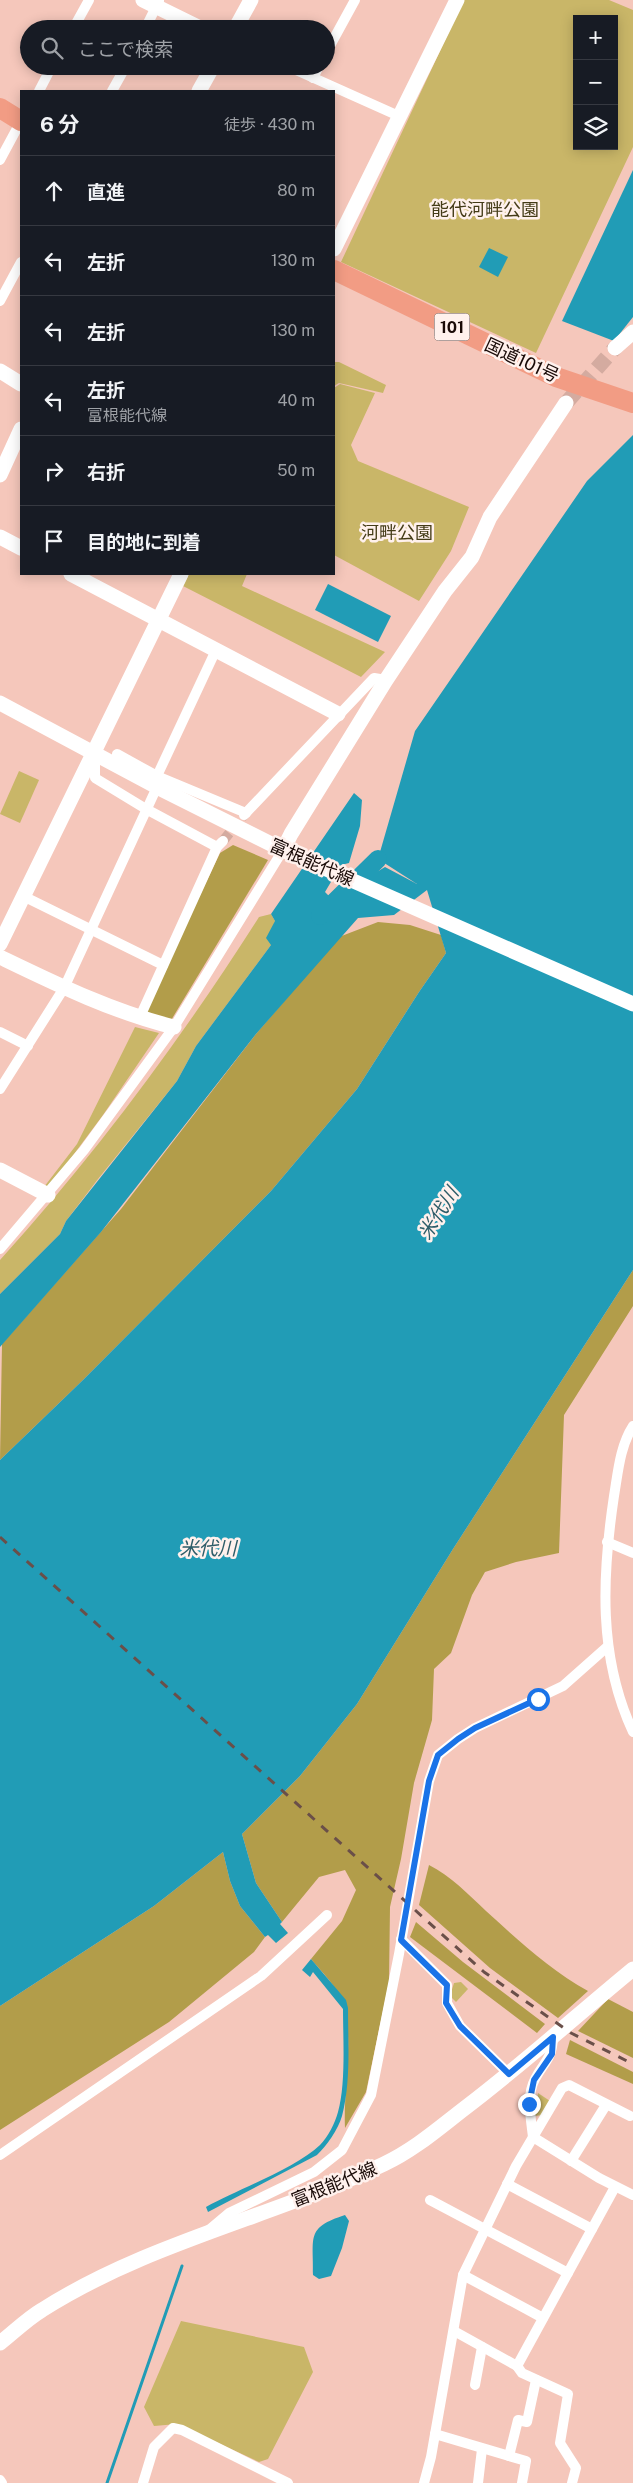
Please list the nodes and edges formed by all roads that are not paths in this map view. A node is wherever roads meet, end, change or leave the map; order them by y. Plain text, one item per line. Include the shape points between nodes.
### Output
1 (89, 0) edge
2 (251, 0) edge
3 (355, 0) edge
4 (457, 0) edge
5 (153, 2) edge
6 (78, 20) edge
7 (148, 20) edge
8 (186, 20) edge
9 (240, 20) edge
10 (335, 37) edge
11 (47, 75) edge
12 (121, 75) edge
13 (208, 75) edge
14 (306, 75) edge
15 (314, 75) edge
16 (313, 78) junction
17 (40, 90) edge
18 (113, 90) edge
19 (200, 90) edge
20 (0, 108) edge
21 (401, 117) junction
22 (20, 120) edge
23 (20, 123) edge
24 (0, 160) edge
25 (335, 247) edge
26 (20, 264) edge
27 (335, 270) edge
28 (0, 301) edge
29 (633, 332) edge
30 (615, 348) tunnel mouth
31 (0, 371) edge
32 (20, 383) edge
33 (566, 403) tunnel mouth
34 (633, 403) edge
35 (20, 431) edge
36 (0, 475) edge
37 (0, 537) edge
38 (20, 547) edge
39 (73, 575) edge
40 (181, 575) edge
41 (160, 620) junction
42 (216, 650) junction
43 (386, 680) junction
44 (1, 706) edge
45 (338, 714) junction
46 (94, 752) junction
47 (117, 754) dead end
48 (157, 781) junction
49 (146, 809) junction
50 (290, 852) junction
51 (23, 896) junction
52 (91, 929) junction
53 (0, 944) edge
54 (0, 957) edge
55 (163, 965) junction
56 (64, 988) junction
57 (633, 1004) edge
58 (139, 1019) junction
59 (174, 1027) junction
60 (0, 1032) edge
61 (28, 1046) junction
62 (0, 1089) edge
63 (0, 1170) edge
64 (48, 1195) junction
65 (0, 1249) edge
66 (632, 1427) edge
67 (607, 1542) junction
68 (633, 1553) edge
69 (607, 1647) junction
70 (633, 1732) edge
71 (327, 1915) dead end
72 (401, 1940) junction
73 (633, 1968) edge
74 (553, 2037) junction
75 (509, 2074) junction
76 (606, 2104) junction
77 (630, 2116) dead end
78 (532, 2137) junction
79 (0, 2155) edge
80 (571, 2161) junction
81 (507, 2184) junction
82 (614, 2187) junction
83 (633, 2195) edge
84 (430, 2200) dead end
85 (485, 2229) junction
86 (592, 2229) junction
87 (204, 2233) junction
88 (568, 2273) junction
89 (463, 2275) junction
90 (543, 2318) junction
91 (454, 2331) junction
92 (0, 2342) edge
93 (482, 2347) junction
94 (517, 2366) junction
95 (536, 2380) junction
96 (476, 2385) dead end
97 (434, 2434) junction
98 (482, 2449) junction
99 (509, 2456) junction
100 (0, 2480) edge
101 (2, 2483) edge
102 (143, 2483) edge
103 (288, 2483) edge
104 (424, 2483) edge
105 (478, 2483) edge
106 (522, 2483) edge
107 (572, 2483) edge

1 - 6 street
2 - 9 street
3 - 10 street
4 - 21 street
5 - 7 street
5 - 8 street
11 - 17 street
12 - 18 street
13 - 19 street
14 - 16 street
15 - 16 street
16 - 21 street
20 - 22 highway
21 - 25 street
23 - 24 street
26 - 28 street
27 - 34 highway, 国道101号 / 101 via 556,377
29 - 30 street
31 - 32 street
33 - 43 street via 490,516 472,557 445,591
35 - 36 street
37 - 38 street
39 - 41 street
40 - 41 street
41 - 42 street
41 - 46 street
42 - 45 street
42 - 48 street
43 - 45 street via 374,678
43 - 50 street via 291,834
44 - 46 street, 富根能代線
45 - 48 street via 245,814
46 - 48 street, 富根能代線
46 - 49 street via 95,778
46 - 51 street
47 - 48 street
48 - 49 street
48 - 50 street, 富根能代線 via 248,833
49 - 52 street
49 - 55 street via 220,844
50 - 57 street, 富根能代線
50 - 59 street
51 - 52 street
51 - 53 street
52 - 55 street
52 - 56 street
54 - 56 street
55 - 58 street
56 - 58 street
56 - 61 street
58 - 59 street
59 - 64 street
60 - 61 street
61 - 62 street
63 - 64 street
64 - 65 street
66 - 67 street via 624,1443
67 - 68 street
67 - 69 street
69 - 70 street via 620,1704
69 - 72 street via 563,1686 475,1728 438,1755 429,1781
71 - 79 street via 277,1963
72 - 75 street via 447,1985 446,2003 460,2026
72 - 87 street via 371,2095 342,2150 314,2172 230,2213
73 - 74 street, 富根能代線
74 - 75 street, 富根能代線
74 - 78 street via 552,2054 532,2088 529,2104
75 - 87 street, 富根能代線 via 420,2143 386,2163
76 - 77 street
76 - 78 street via 569,2085 562,2088
76 - 80 street
78 - 80 street
78 - 81 street
80 - 82 street
81 - 85 street
81 - 86 street
82 - 83 street
82 - 86 street
84 - 85 street
85 - 88 street
85 - 89 street
86 - 88 street
87 - 92 street, 富根能代線 via 92,2282 41,2310
88 - 90 street
89 - 90 street
89 - 91 street
90 - 94 street
91 - 93 street
91 - 97 street
93 - 94 street
93 - 96 street
94 - 95 street via 522,2373
95 - 99 street via 527,2422 518,2420
95 - 107 street via 568,2394 560,2442 576,2468
97 - 98 street
97 - 104 street
98 - 99 street
98 - 105 street
99 - 106 street via 526,2461
100 - 101 street
102 - 103 street via 154,2446 173,2428

